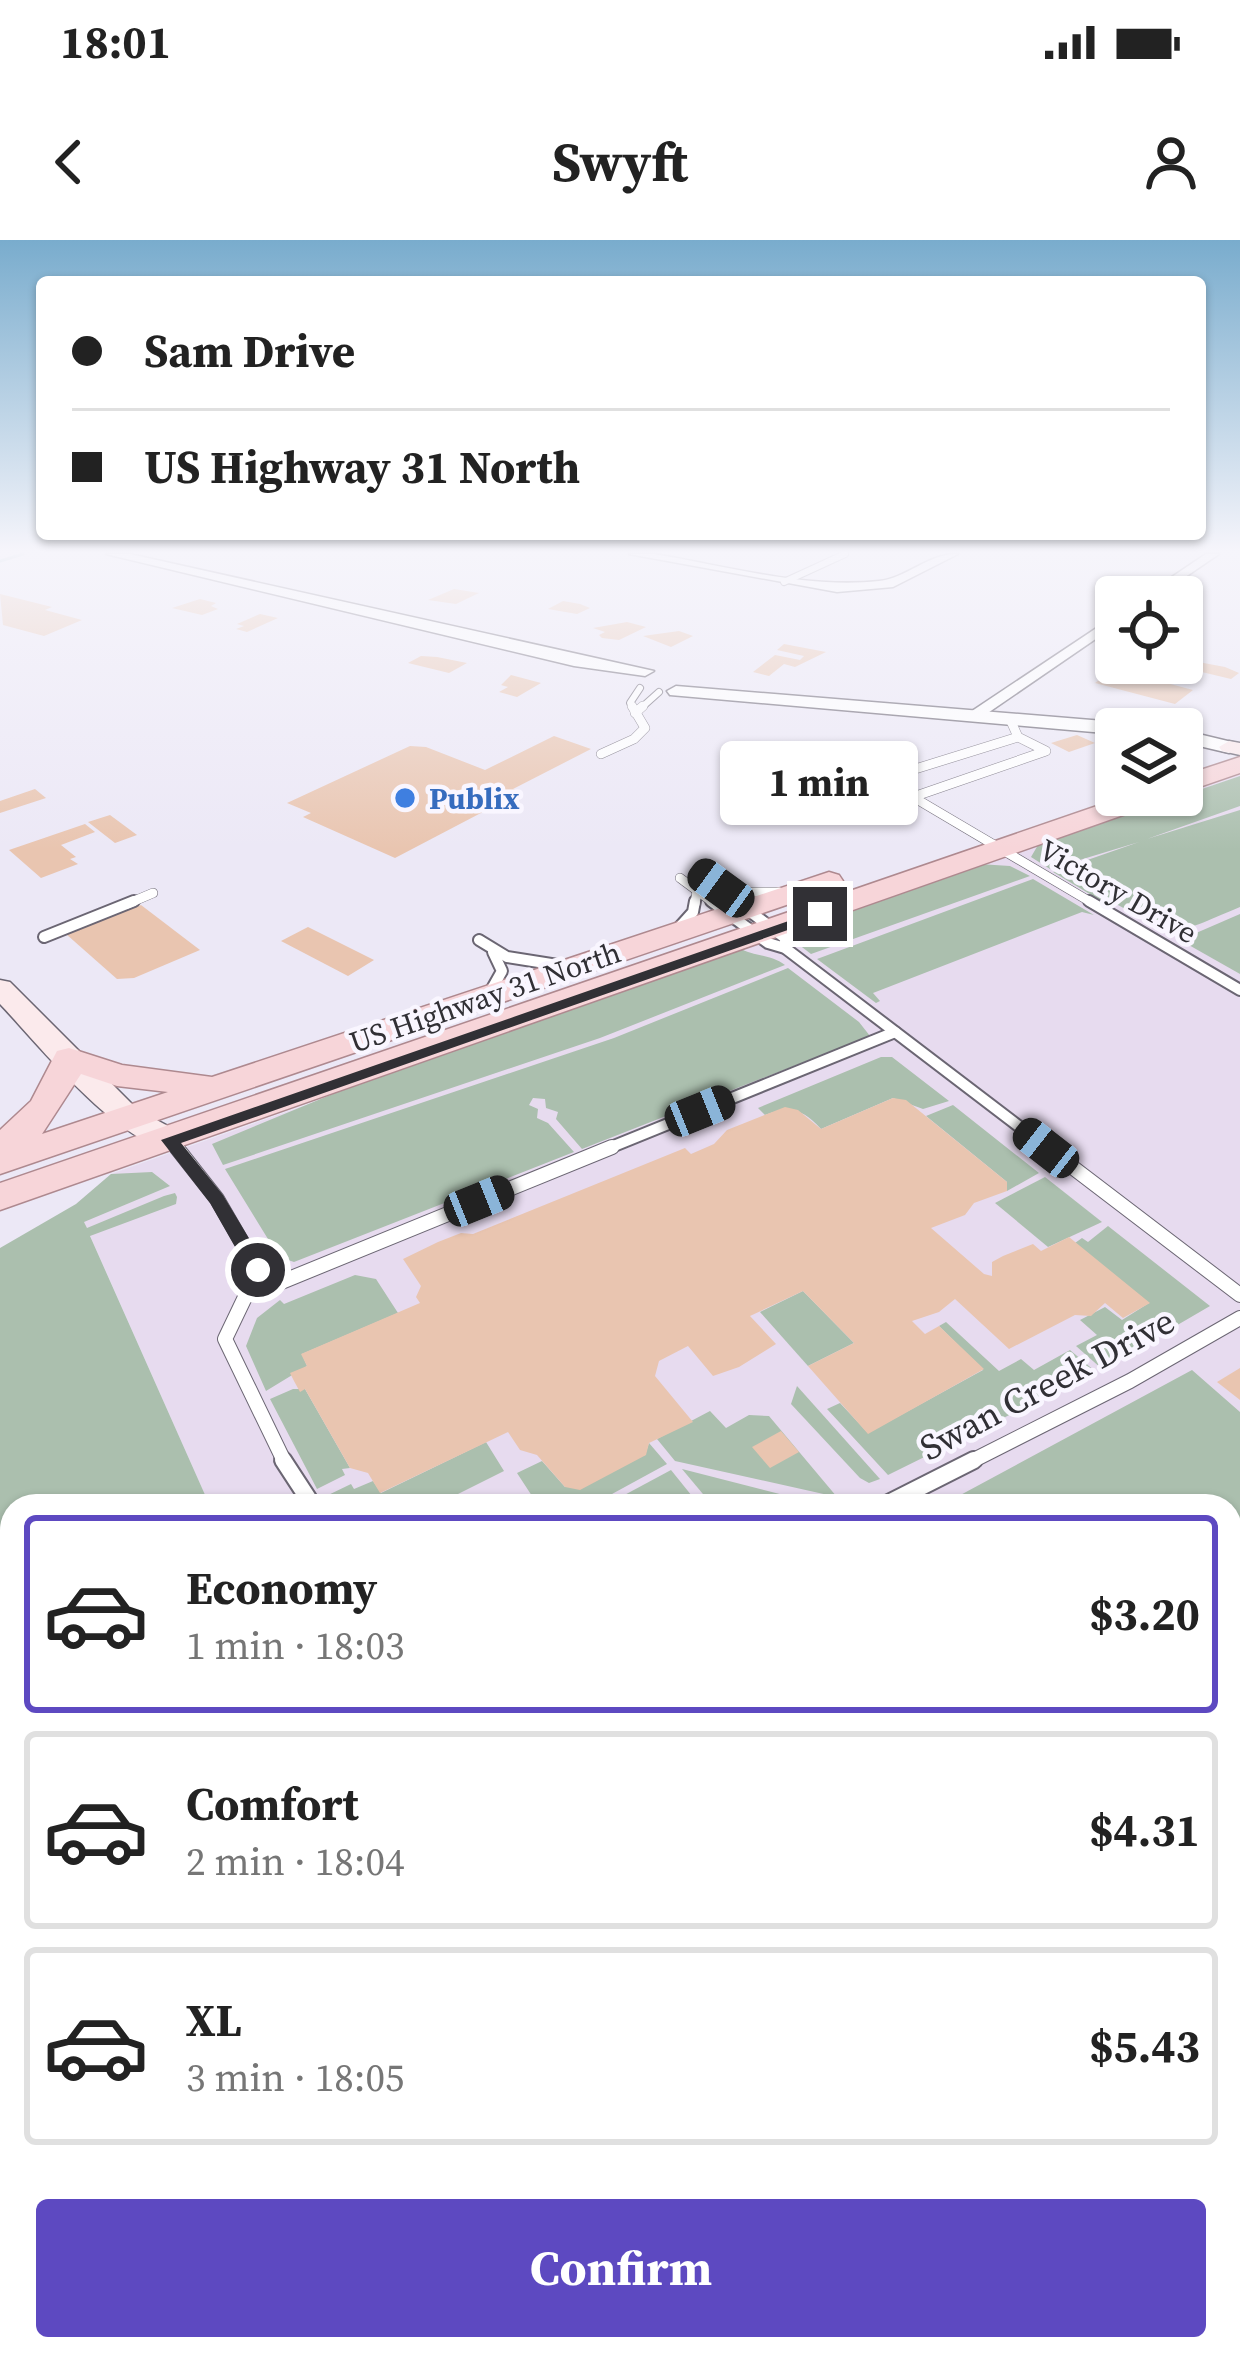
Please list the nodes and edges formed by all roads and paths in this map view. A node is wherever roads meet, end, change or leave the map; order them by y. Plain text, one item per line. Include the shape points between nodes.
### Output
1 (539, 653) edge
2 (1066, 653) edge
3 (661, 681) junction
4 (1012, 690) junction
5 (635, 713) junction
6 (974, 716) junction
7 (1095, 725) edge
8 (1014, 728) junction
9 (1095, 728) edge
10 (1203, 742) edge
11 (1237, 751) edge
12 (601, 754) dead end
13 (824, 758) dead end
14 (1203, 758) edge
15 (1203, 772) edge
16 (867, 784) junction
17 (1095, 792) edge
18 (913, 797) junction
19 (1095, 816) edge
20 (973, 832) junction
21 (1000, 850) junction
22 (698, 872) dead end
23 (680, 878) dead end
24 (698, 891) junction
25 (153, 893) dead end
26 (753, 921) junction
27 (674, 933) junction
28 (44, 937) dead end
29 (575, 966) junction
30 (0, 988) edge
31 (1240, 990) edge
32 (488, 996) junction
33 (895, 1032) junction
34 (69, 1058) junction
35 (220, 1087) junction
36 (127, 1118) junction
37 (170, 1140) junction
38 (0, 1147) edge
39 (0, 1161) edge
40 (0, 1197) edge
41 (252, 1294) junction
42 (1240, 1295) edge
43 (1240, 1318) edge
44 (305, 1494) edge
45 (907, 1494) edge

1 - 3 street
2 - 4 street
3 - 5 lane
3 - 5 lane via 630,703
3 - 6 street
4 - 6 street
4 - 7 street via 1018,708
5 - 12 lane via 644,723 640,734
6 - 8 street
8 - 9 street
8 - 16 lane
8 - 18 lane via 1046,751
10 - 11 street
11 - 14 main road
11 - 15 main road
13 - 16 lane, Victory Drive
16 - 18 lane, Victory Drive via 891,798
17 - 20 main road, US Highway 31 North
18 - 20 lane, Victory Drive
19 - 21 main road, US Highway 31 North
20 - 21 lane, Victory Drive
20 - 26 main road, US Highway 31 North via 808,888
21 - 26 main road, US Highway 31 North
21 - 31 lane, Victory Drive
22 - 26 lane
23 - 24 lane
24 - 26 lane
24 - 27 lane via 693,912
25 - 28 lane
26 - 27 main road, US Highway 31 North
26 - 33 lane
26 - 37 main road, US Highway 31 North
27 - 29 main road, US Highway 31 North
29 - 32 main road, US Highway 31 North
29 - 32 lane via 528,963 484,944 502,971
30 - 34 main road
32 - 35 main road, US Highway 31 North
33 - 41 lane
33 - 42 lane
34 - 35 main road via 117,1075
34 - 36 main road
34 - 38 main road via 56,1096
35 - 36 main road, US Highway 31 North
36 - 37 main road
36 - 39 main road, US Highway 31 North
37 - 40 main road, US Highway 31 North
37 - 41 lane via 258,1270
41 - 44 lane via 231,1315 224,1339
43 - 45 lane, Swan Creek Drive

